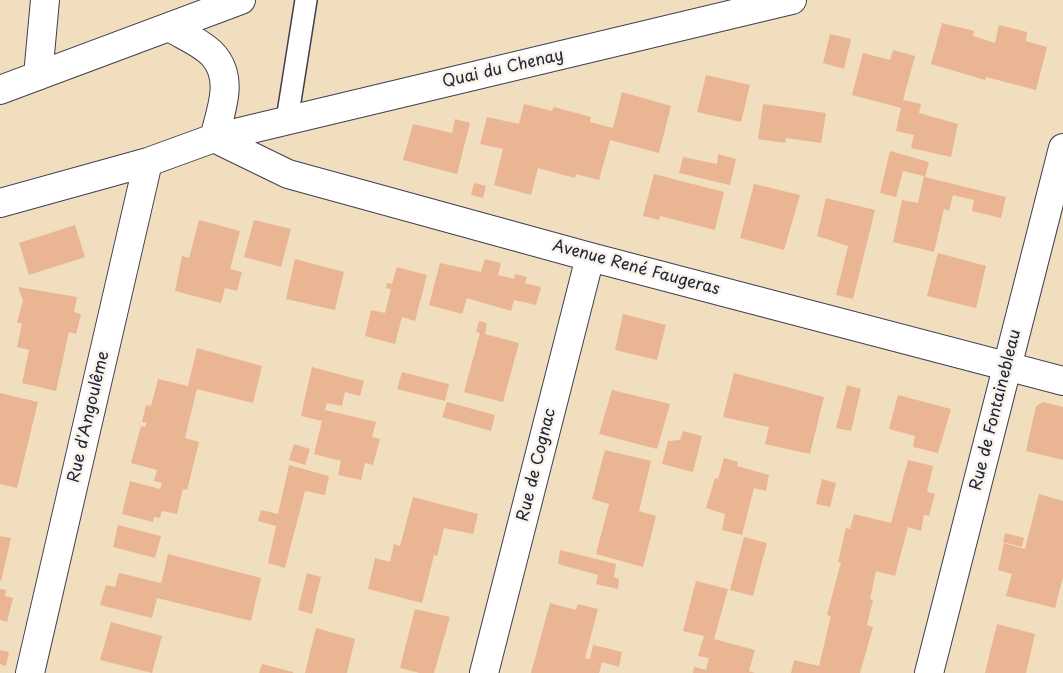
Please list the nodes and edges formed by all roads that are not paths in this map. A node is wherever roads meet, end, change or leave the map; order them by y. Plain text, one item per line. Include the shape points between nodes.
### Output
1 (44, 0) edge
2 (241, 0) edge
3 (306, 0) edge
4 (792, 0) edge
5 (171, 28) junction
6 (38, 76) junction
7 (0, 90) edge
8 (287, 120) junction
9 (214, 138) junction
10 (1063, 148) edge
11 (148, 162) junction
12 (3, 199) edge
13 (590, 256) junction
14 (1008, 367) junction
15 (1063, 381) edge
16 (30, 673) edge
17 (484, 673) edge
18 (929, 673) edge

1 - 6 street
2 - 5 street
3 - 8 street
4 - 8 street, Quai du Chenay
5 - 6 street
5 - 9 street via 213,54 224,72 226,87
6 - 7 street
8 - 9 street, Quai du Chenay
9 - 11 street, Quai du Chenay
9 - 13 street, Avenue René Faugeras via 288,174
10 - 14 street, Rue de Fontainebleau
11 - 12 street, Quai du Chenay
11 - 16 street, Rue d'Angoulême
13 - 14 street, Avenue René Faugeras
13 - 17 street, Rue de Cognac
14 - 15 street, Avenue René Faugeras
14 - 18 street, Rue de Fontainebleau

